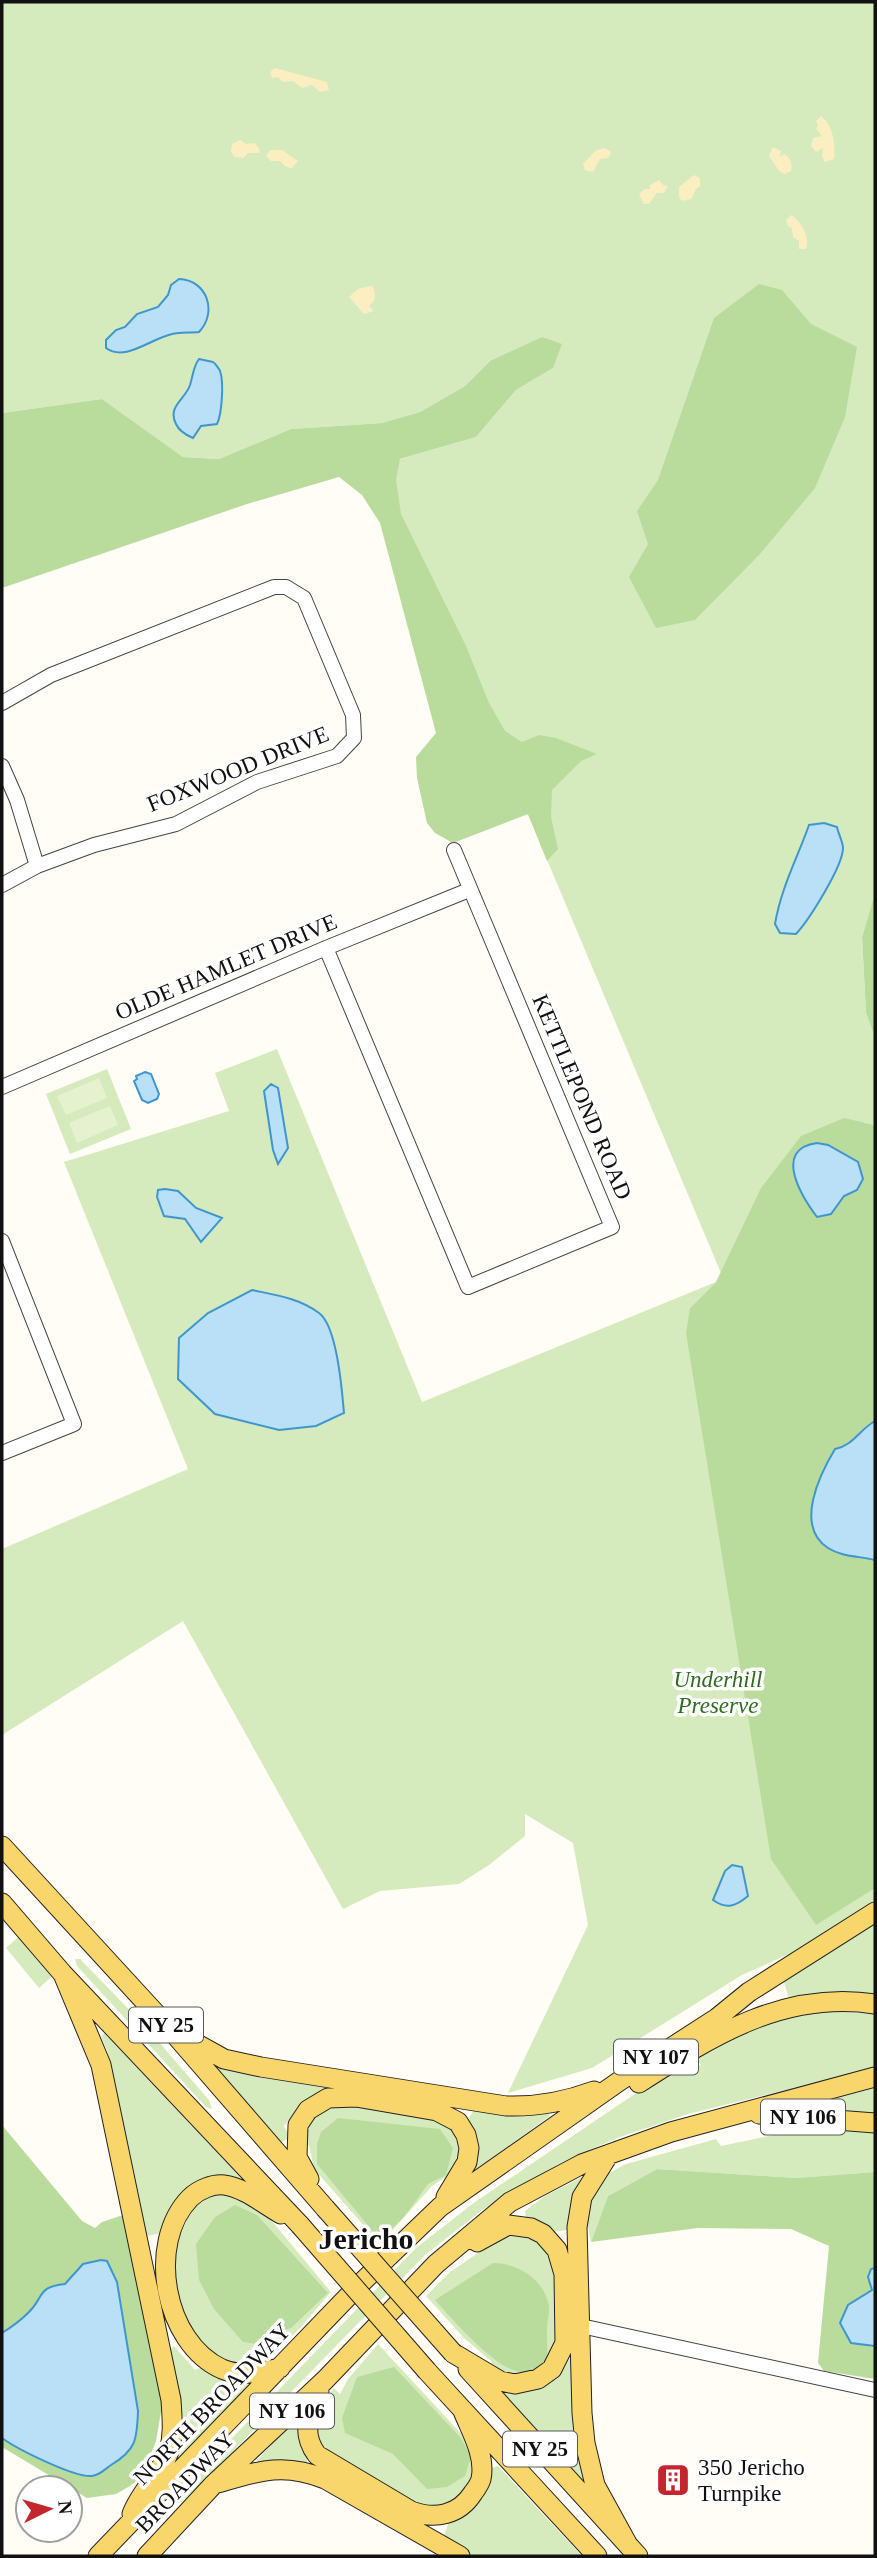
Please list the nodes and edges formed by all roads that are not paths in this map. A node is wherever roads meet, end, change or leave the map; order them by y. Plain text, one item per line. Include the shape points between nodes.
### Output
1 (2, 703) edge
2 (2, 766) edge
3 (454, 850) dead end
4 (37, 866) junction
5 (2, 886) edge
6 (469, 890) junction
7 (326, 948) junction
8 (2, 1087) edge
9 (2, 1241) edge
10 (2, 1453) edge
11 (5, 1855) edge
12 (2, 1903) edge
13 (875, 1912) edge
14 (63, 1974) junction
15 (875, 2004) edge
16 (170, 2029) junction
17 (875, 2077) edge
18 (621, 2080) junction
19 (744, 2113) junction
20 (875, 2123) edge
21 (609, 2154) junction
22 (440, 2207) junction
23 (325, 2208) junction
24 (300, 2225) junction
25 (436, 2264) junction
26 (360, 2284) junction
27 (581, 2326) junction
28 (453, 2353) junction
29 (280, 2368) junction
30 (325, 2380) junction
31 (875, 2390) edge
32 (463, 2411) junction
33 (213, 2485) junction
34 (127, 2527) junction
35 (633, 2550) edge
36 (98, 2556) edge
37 (147, 2556) edge
38 (460, 2556) edge
39 (597, 2556) edge

1 - 4 street, FOXWOOD DRIVE via 64,670 274,587 286,587 304,598 309,607 353,715 354,738 337,756 257,782 176,824 94,845
2 - 4 street
3 - 6 street, KETTLEPOND ROAD
4 - 5 street, FOXWOOD DRIVE
6 - 7 street, OLDE HAMLET DRIVE
6 - 7 street, KETTLEPOND ROAD via 612,1227 468,1287
7 - 8 street, OLDE HAMLET DRIVE
9 - 10 street via 74,1424
11 - 16 main road, NY 25
12 - 14 main road, NY 25
13 - 18 main road, NY 107
14 - 24 main road, NY 25
14 - 34 main road via 101,2065 171,2400 173,2430 168,2453
15 - 26 main road, NY 106 via 800,2004 744,2022 689,2051 450,2213
16 - 18 main road via 224,2059 241,2063 506,2105 574,2098
16 - 23 main road, NY 25
17 - 19 main road
18 - 22 main road, NY 107
19 - 20 main road, NY 106
19 - 21 main road, NY 106
21 - 25 main road, NY 106 via 510,2202
21 - 27 main road via 580,2207
22 - 23 main road via 467,2162 469,2148 458,2122 437,2111 342,2096 308,2110 298,2125 298,2157
22 - 26 main road, NY 107
23 - 28 main road, NY 25, bridge
24 - 29 main road via 234,2187 215,2185 197,2191 181,2208 167,2242 170,2301 194,2346 222,2369 250,2374
24 - 32 main road, NY 25, bridge
25 - 28 main road via 508,2225 543,2234 563,2263 565,2343 552,2369 538,2379 515,2384 500,2381
25 - 30 main road, BROADWAY / NY 106
26 - 29 main road, NORTH BROADWAY / NY 106
27 - 31 street
27 - 35 main road via 585,2443 595,2485
28 - 35 main road, NY 25
29 - 34 main road, NORTH BROADWAY / NY 106
30 - 32 main road via 306,2430 312,2448 331,2465 422,2515 454,2511 481,2480 480,2452
30 - 33 main road, BROADWAY / NY 106
32 - 39 main road, NY 25
33 - 37 main road, BROADWAY / NY 106
33 - 38 main road via 263,2470 306,2471
34 - 36 main road, NORTH BROADWAY / NY 106

